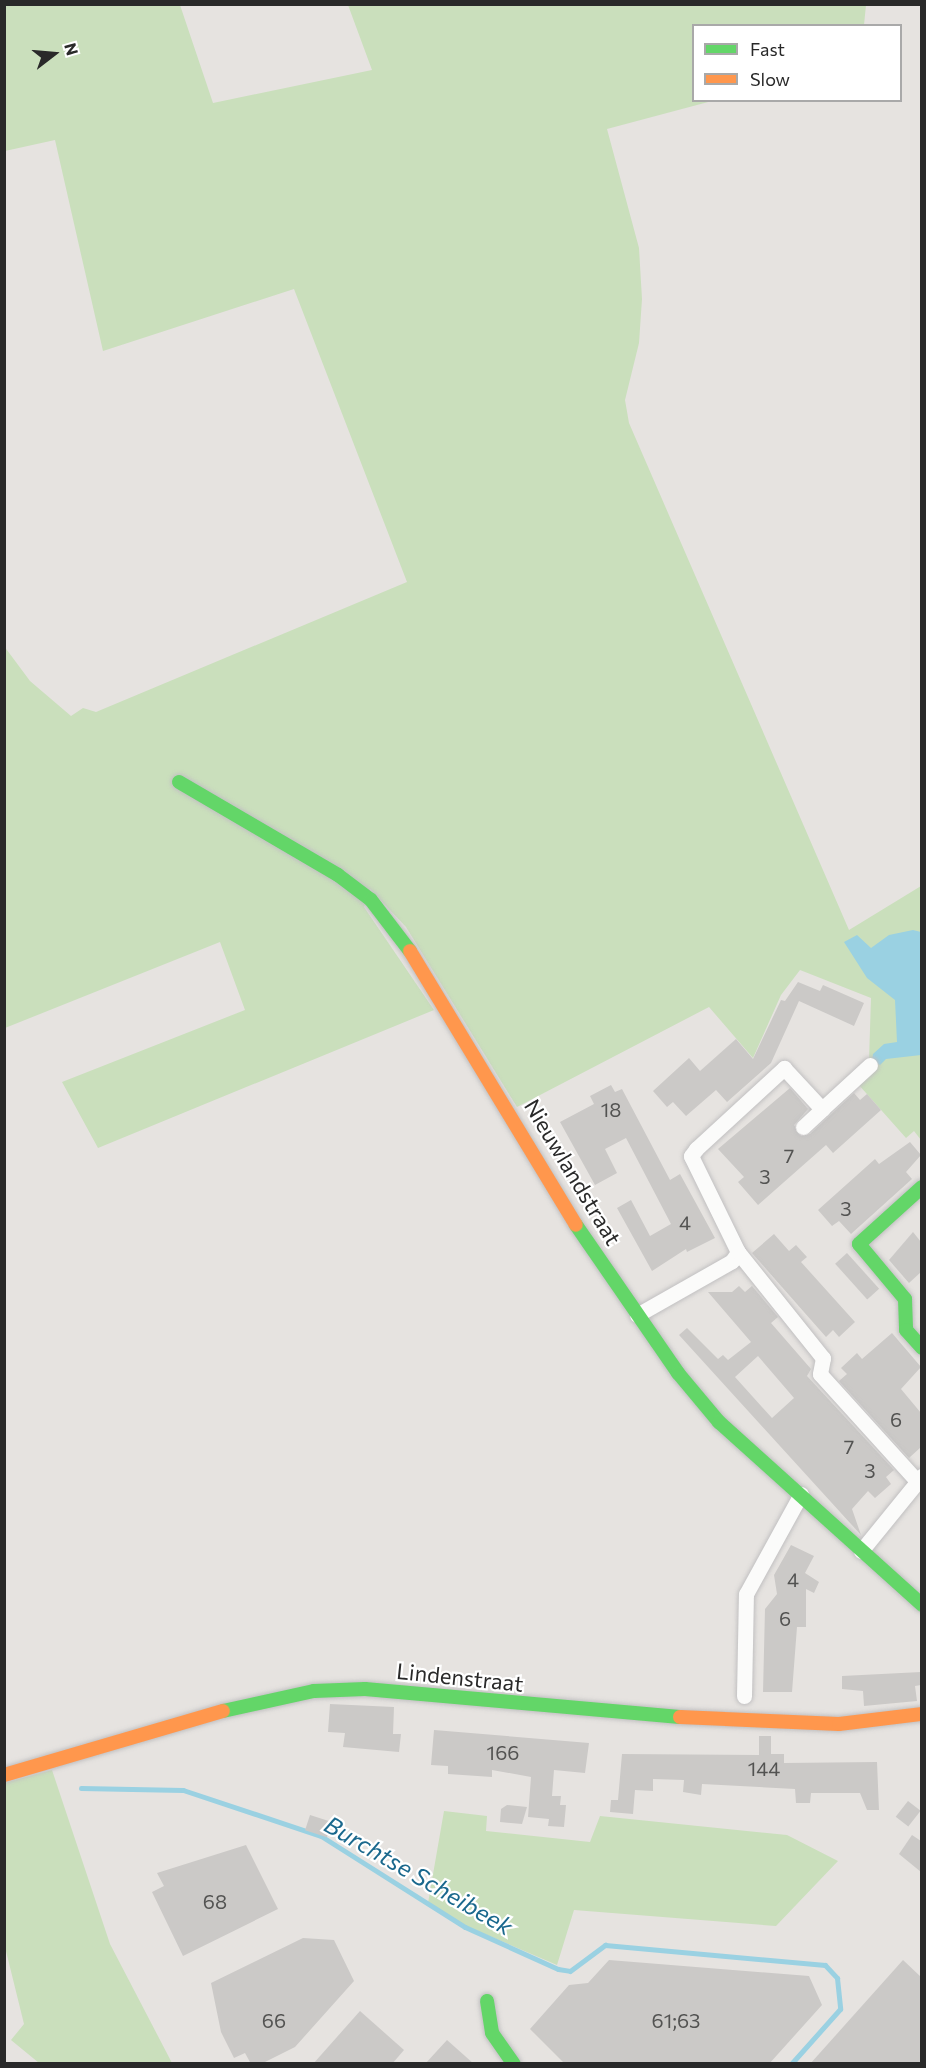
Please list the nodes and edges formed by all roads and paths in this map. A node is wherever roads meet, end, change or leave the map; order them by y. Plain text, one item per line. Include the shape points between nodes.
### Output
1 (179, 782) dead end
2 (870, 1065) dead end
3 (822, 1109) junction
4 (803, 1127) dead end
5 (921, 1187) edge
6 (738, 1252) junction
7 (637, 1315) junction
8 (921, 1348) edge
9 (919, 1479) edge
10 (801, 1494) junction
11 (861, 1551) junction
12 (921, 1605) edge
13 (744, 1696) dead end
14 (921, 1714) edge
15 (4, 1775) edge
16 (487, 2001) dead end
17 (514, 2064) edge

1 - 7 street, Nieuwlandstraat via 338,875 371,900 416,958 568,1214
2 - 3 street
3 - 4 street
3 - 6 street via 784,1068 691,1156
5 - 8 street via 859,1244 905,1299 906,1330
6 - 7 street via 732,1261
6 - 9 street via 823,1358 820,1374
7 - 10 street, Nieuwlandstraat via 719,1422
9 - 11 street
10 - 11 street, Nieuwlandstraat
10 - 13 street via 746,1594
11 - 12 street, Nieuwlandstraat
14 - 15 street, Lindenstraat via 839,1724 730,1723 365,1689 314,1691 264,1698
16 - 17 street via 492,2033

